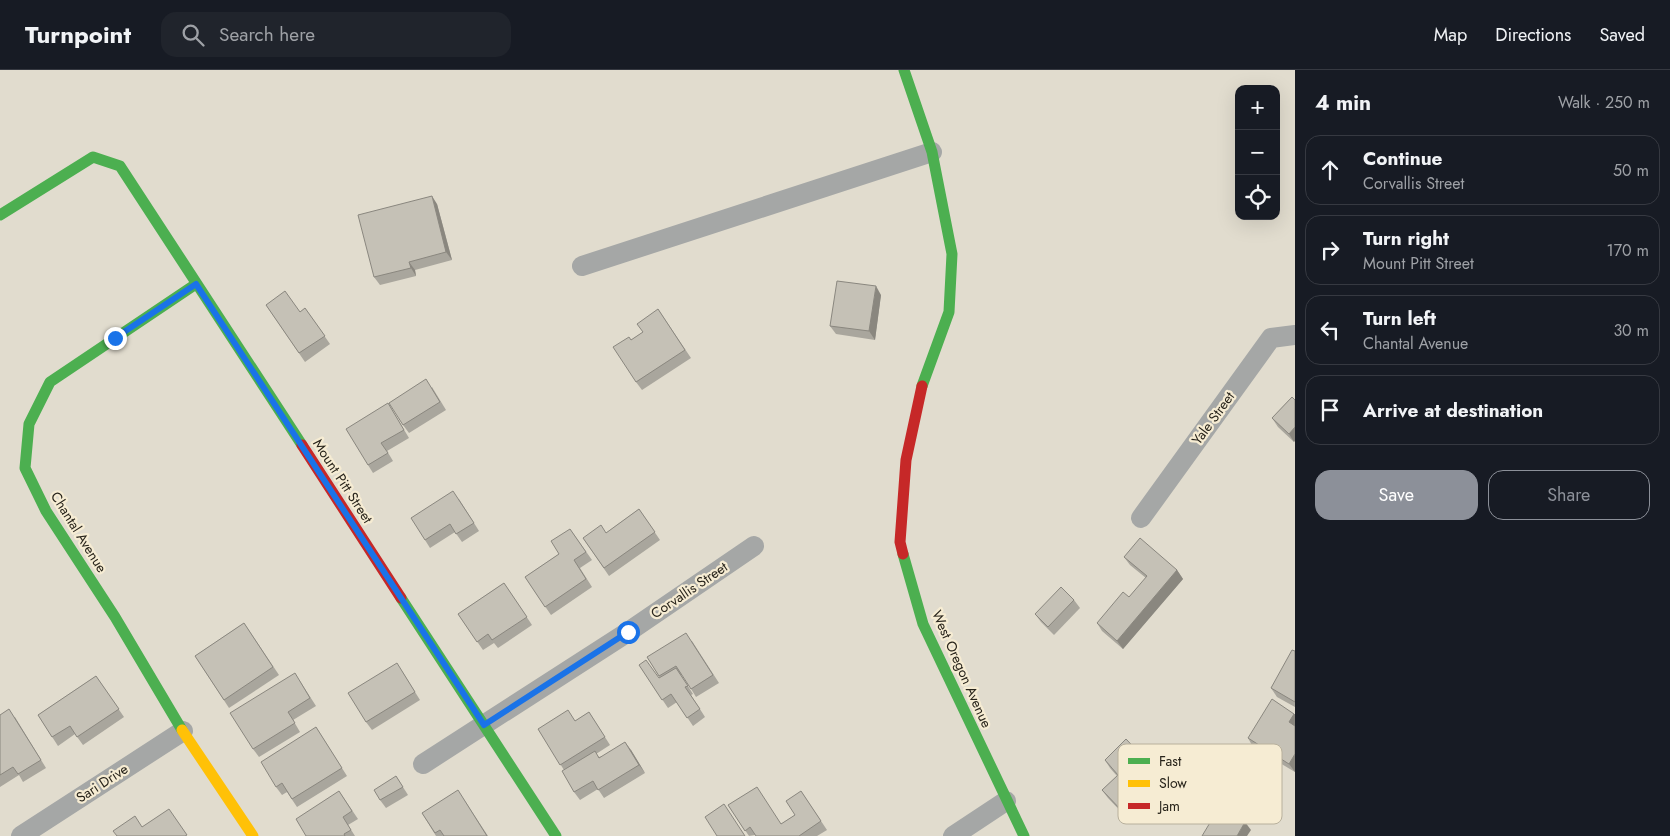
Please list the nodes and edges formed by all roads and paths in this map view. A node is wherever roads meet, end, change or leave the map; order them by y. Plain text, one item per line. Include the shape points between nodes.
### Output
1 (904, 70) edge
2 (932, 152) junction
3 (0, 214) edge
4 (582, 266) dead end
5 (196, 284) junction
6 (1295, 335) edge
7 (1141, 518) dead end
8 (754, 546) dead end
9 (484, 725) junction
10 (183, 731) junction
11 (423, 764) dead end
12 (1006, 801) junction
13 (21, 836) edge
14 (253, 836) edge
15 (556, 836) edge
16 (953, 836) edge
17 (1024, 836) edge

1 - 2 street, West Oregon Avenue
2 - 4 street
2 - 12 street, West Oregon Avenue via 952,254 950,312 923,380 906,460 900,542 923,624
3 - 5 street, Mount Pitt Street via 93,157 120,166
5 - 9 street, Mount Pitt Street
5 - 10 street, Chantal Avenue via 50,382 29,424 25,468 46,511 115,617
6 - 7 street, Yale Street via 1271,338
8 - 9 street, Corvallis Street
9 - 11 street, Corvallis Street
9 - 15 street, Mount Pitt Street
10 - 13 street, Sari Drive
10 - 14 street, Chantal Avenue
12 - 16 street
12 - 17 street, West Oregon Avenue

